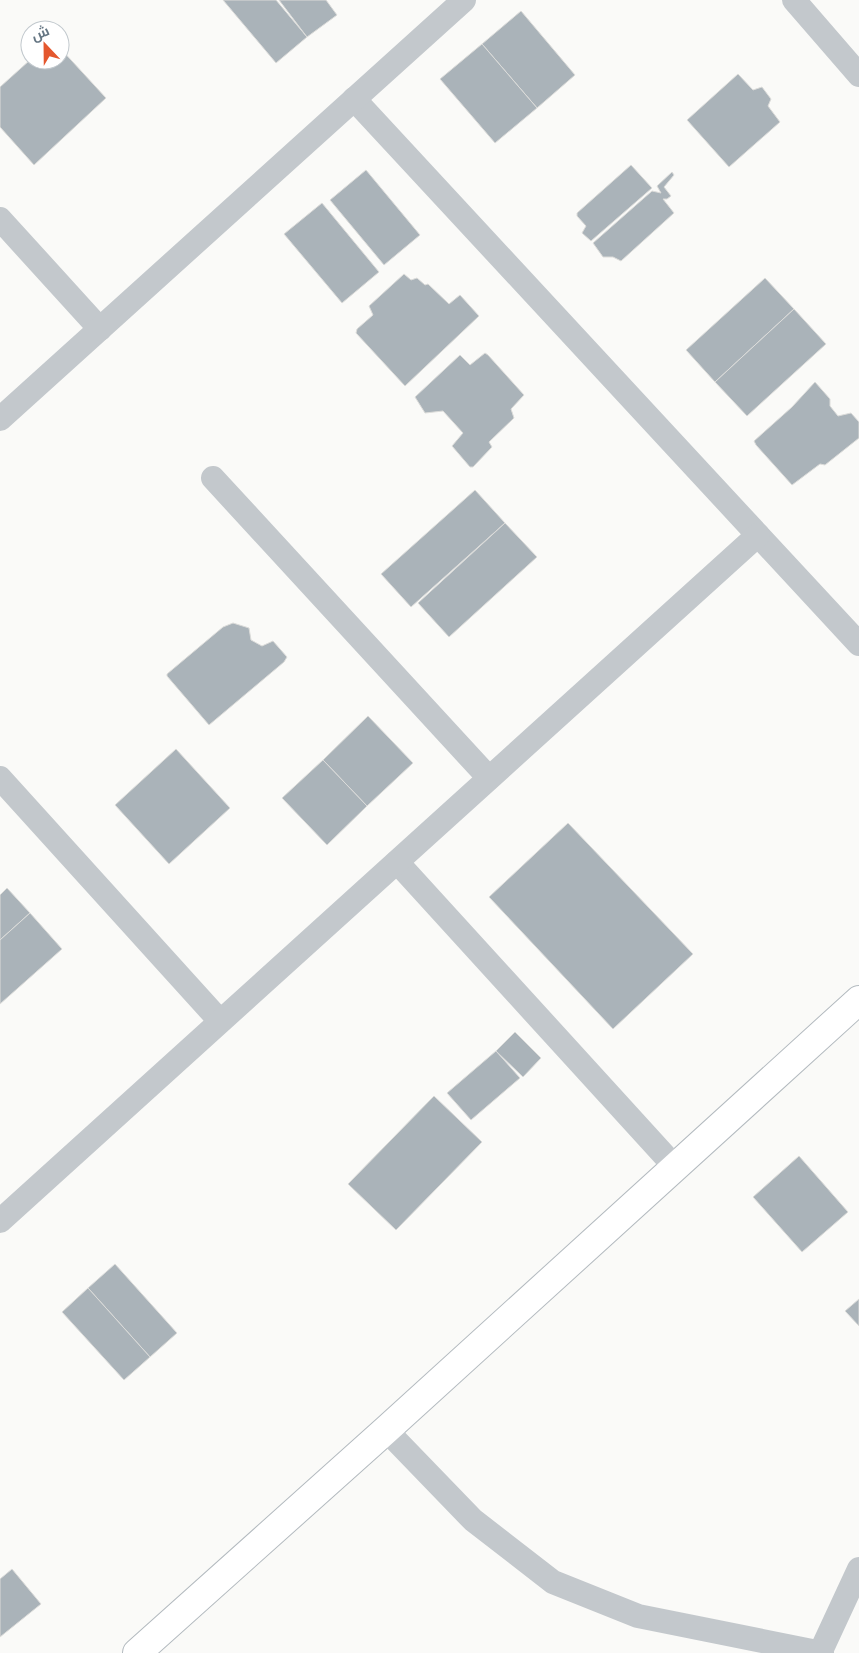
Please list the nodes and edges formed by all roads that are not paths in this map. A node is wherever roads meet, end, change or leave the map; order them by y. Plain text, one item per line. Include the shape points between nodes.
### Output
1 (464, 0) edge
2 (794, 0) edge
3 (859, 75) edge
4 (354, 99) junction
5 (0, 219) edge
6 (100, 329) junction
7 (0, 419) edge
8 (213, 478) dead end
9 (758, 535) junction
10 (859, 644) edge
11 (0, 778) edge
12 (489, 778) junction
13 (397, 862) junction
14 (859, 1000) edge
15 (220, 1021) junction
16 (675, 1167) junction
17 (0, 1221) edge
18 (386, 1430) junction
19 (859, 1568) edge
20 (137, 1653) edge
21 (821, 1653) edge

1 - 4 street
2 - 3 street
4 - 6 street
4 - 9 street
5 - 6 street
6 - 7 street
8 - 12 street
9 - 10 street
9 - 12 street
11 - 15 street
12 - 13 street
13 - 15 street
13 - 16 street
14 - 16 street
15 - 17 street
16 - 18 street
18 - 20 street
18 - 21 street via 473,1520 553,1582 638,1616
19 - 21 street

